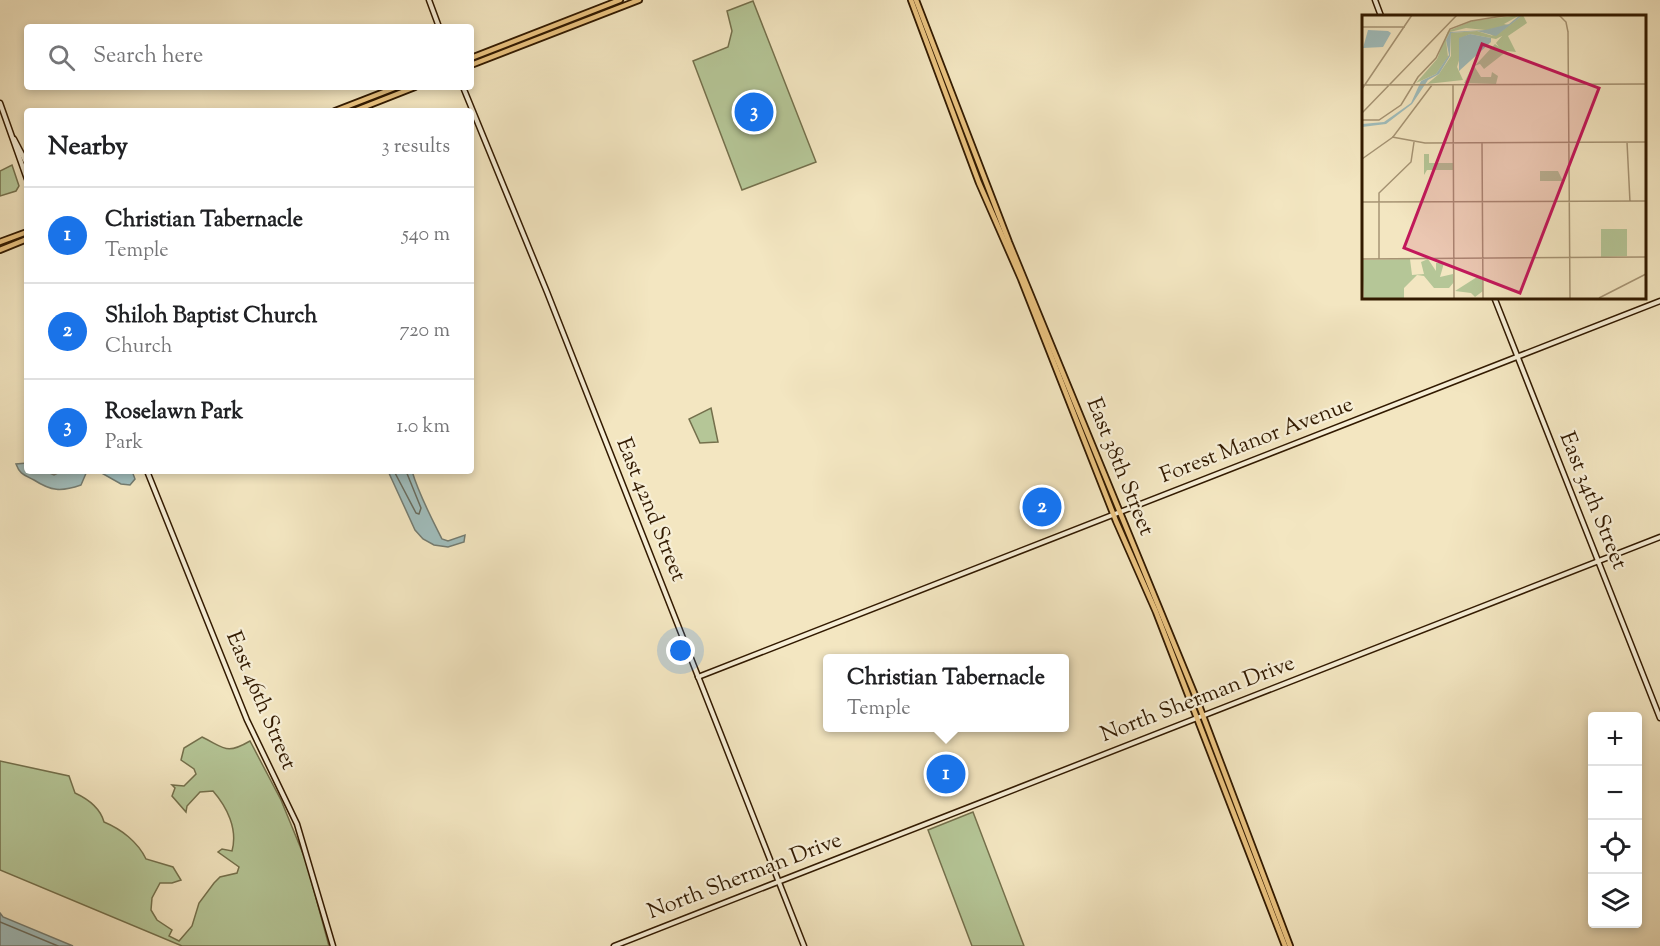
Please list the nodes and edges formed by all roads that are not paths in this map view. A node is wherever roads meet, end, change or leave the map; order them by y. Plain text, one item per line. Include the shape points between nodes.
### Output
1 (429, 0) edge
2 (620, 0) edge
3 (639, 0) edge
4 (911, 0) edge
5 (916, 0) edge
6 (1375, 0) edge
7 (1381, 15) edge
8 (438, 24) edge
9 (474, 57) edge
10 (474, 64) edge
11 (389, 90) edge
12 (408, 90) edge
13 (464, 90) edge
14 (0, 103) edge
15 (343, 108) edge
16 (362, 108) edge
17 (472, 108) edge
18 (474, 114) edge
19 (14, 139) junction
20 (24, 158) edge
21 (24, 170) edge
22 (24, 233) edge
23 (24, 240) edge
24 (0, 242) edge
25 (0, 250) edge
26 (1494, 298) edge
27 (1660, 301) edge
28 (1518, 357) junction
29 (148, 474) edge
30 (1116, 514) junction
31 (1660, 537) edge
32 (1599, 561) junction
33 (698, 677) junction
34 (1200, 716) junction
35 (1660, 718) edge
36 (779, 881) junction
37 (333, 946) edge
38 (614, 946) edge
39 (804, 946) edge
40 (1285, 946) edge
41 (1290, 946) edge

1 - 8 main road
2 - 9 main road
3 - 10 main road
4 - 30 main road, East 38th Street via 979,183
5 - 30 main road, East 38th Street
6 - 7 main road
11 - 15 main road
12 - 16 main road
13 - 17 main road, East 42nd Street
14 - 19 main road
18 - 33 main road, East 42nd Street
19 - 20 main road
19 - 21 main road
22 - 24 main road
23 - 25 main road
26 - 28 main road, East 34th Street
27 - 28 main road, Forest Manor Avenue
28 - 30 main road, Forest Manor Avenue
28 - 32 main road, East 34th Street
29 - 37 main road, East 46th Street via 247,720 297,824
30 - 33 main road, Forest Manor Avenue
30 - 34 main road, East 38th Street
31 - 32 main road, North Sherman Drive
32 - 34 main road, North Sherman Drive
32 - 35 main road, East 34th Street
33 - 36 main road, East 42nd Street
34 - 36 main road, North Sherman Drive
34 - 40 main road, East 38th Street
34 - 41 main road, East 38th Street
36 - 38 main road, North Sherman Drive
36 - 39 main road, East 42nd Street

